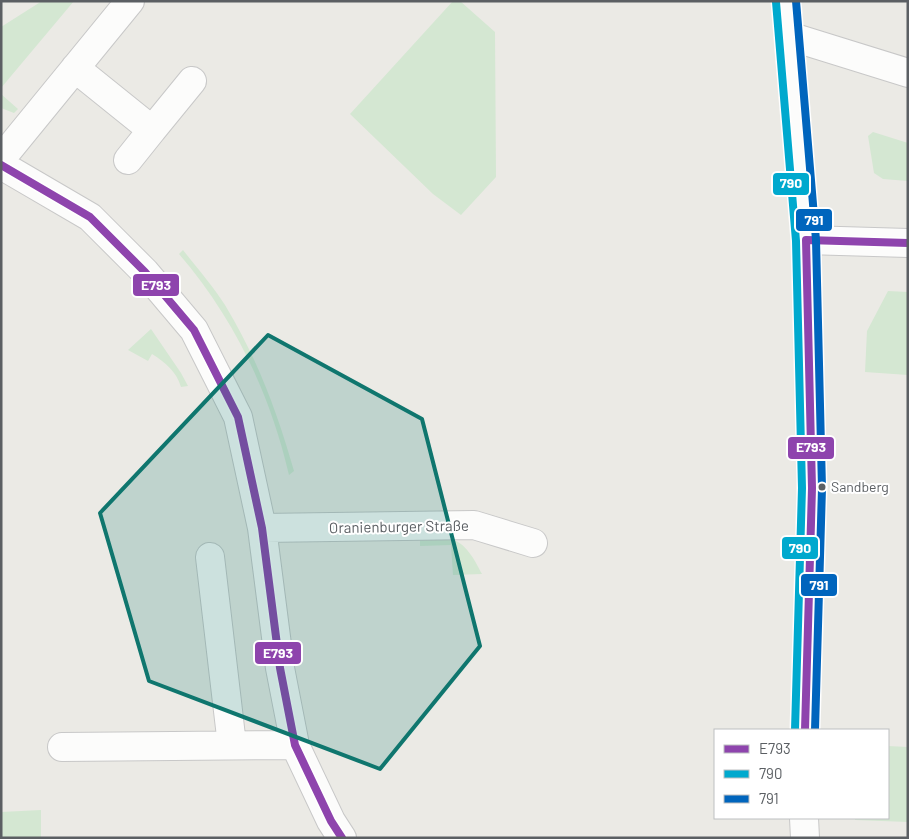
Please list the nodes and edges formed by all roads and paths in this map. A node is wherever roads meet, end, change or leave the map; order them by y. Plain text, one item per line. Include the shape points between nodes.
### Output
1 (130, 1) edge
2 (786, 1) edge
3 (790, 36) junction
4 (75, 68) junction
5 (908, 73) edge
6 (192, 81) dead end
7 (152, 130) junction
8 (1, 159) edge
9 (128, 160) dead end
10 (1, 165) edge
11 (806, 240) junction
12 (908, 243) edge
13 (262, 528) junction
14 (533, 543) dead end
15 (210, 557) dead end
16 (805, 729) edge
17 (232, 745) junction
18 (295, 745) junction
19 (62, 747) dead end
20 (804, 819) edge
21 (342, 838) edge
22 (805, 838) edge

1 - 4 street
2 - 3 street
3 - 5 street
3 - 11 street
4 - 7 street
4 - 8 street
6 - 7 street
7 - 9 street
10 - 13 street via 90,217 145,272 194,330 238,417
11 - 12 street
11 - 16 street via 812,488
13 - 14 street, Oranienburger Straße via 474,525
13 - 18 street via 280,668
15 - 17 street
17 - 18 street
17 - 19 street
18 - 21 street
20 - 22 street

